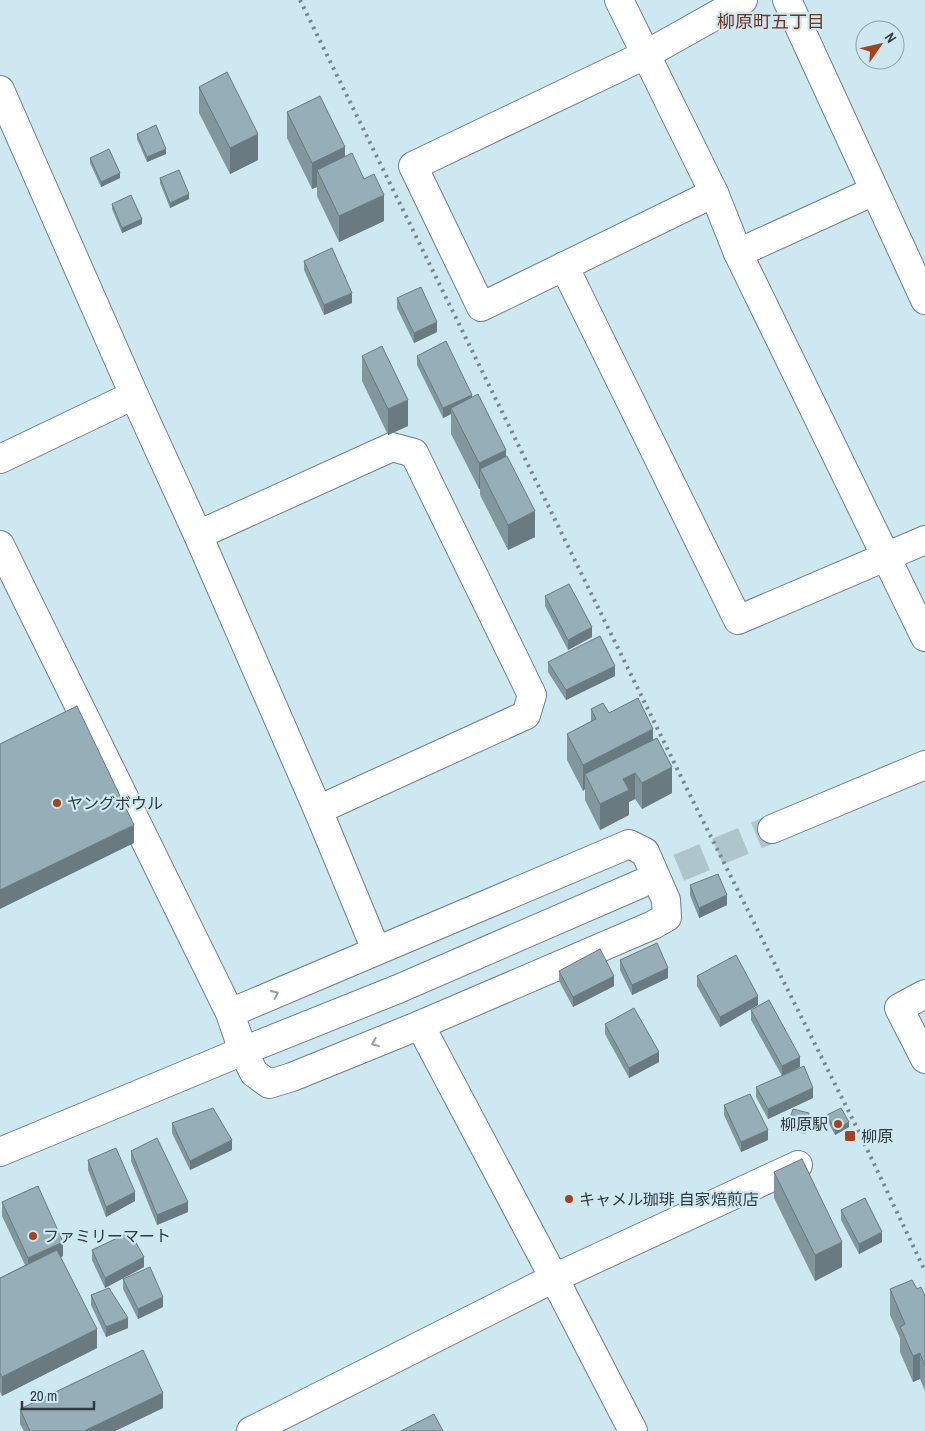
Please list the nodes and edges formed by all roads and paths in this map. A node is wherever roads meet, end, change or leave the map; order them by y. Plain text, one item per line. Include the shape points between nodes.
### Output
1 (619, 0) edge
2 (744, 0) edge
3 (787, 0) edge
4 (645, 54) junction
5 (0, 90) edge
6 (874, 192) junction
7 (714, 193) junction
8 (738, 253) junction
9 (564, 266) junction
10 (925, 300) edge
11 (134, 395) junction
12 (0, 459) edge
13 (198, 535) junction
14 (925, 540) edge
15 (0, 545) edge
16 (886, 557) junction
17 (925, 638) edge
18 (925, 765) edge
19 (318, 810) junction
20 (772, 829) tunnel mouth
21 (640, 884) tunnel mouth
22 (376, 950) junction
23 (925, 994) edge
24 (230, 1013) junction
25 (420, 1025) junction
26 (243, 1051) junction
27 (925, 1059) edge
28 (0, 1152) edge
29 (798, 1165) edge
30 (554, 1278) junction
31 (251, 1431) edge
32 (633, 1431) edge

1 - 4 street
2 - 4 street
3 - 6 street
4 - 7 street
4 - 9 street via 412,166 481,307
5 - 11 street
6 - 8 street
6 - 10 street
7 - 8 street
7 - 9 street
8 - 16 street
9 - 16 street via 738,620
11 - 12 street
11 - 13 street
13 - 19 street
13 - 19 street via 392,447 414,453 532,695 526,715
14 - 16 street
15 - 24 street
16 - 17 street
18 - 20 street
19 - 22 street
21 - 26 street via 398,989
24 -> 22 street
22 - 25 street via 628,844 645,852 666,900 667,917
23 - 27 street via 899,1008
24 - 26 street
25 -> 26 street via 292,1078 269,1084 254,1073
25 - 30 street
26 - 28 street
29 - 30 street
30 - 31 street
30 - 32 street

